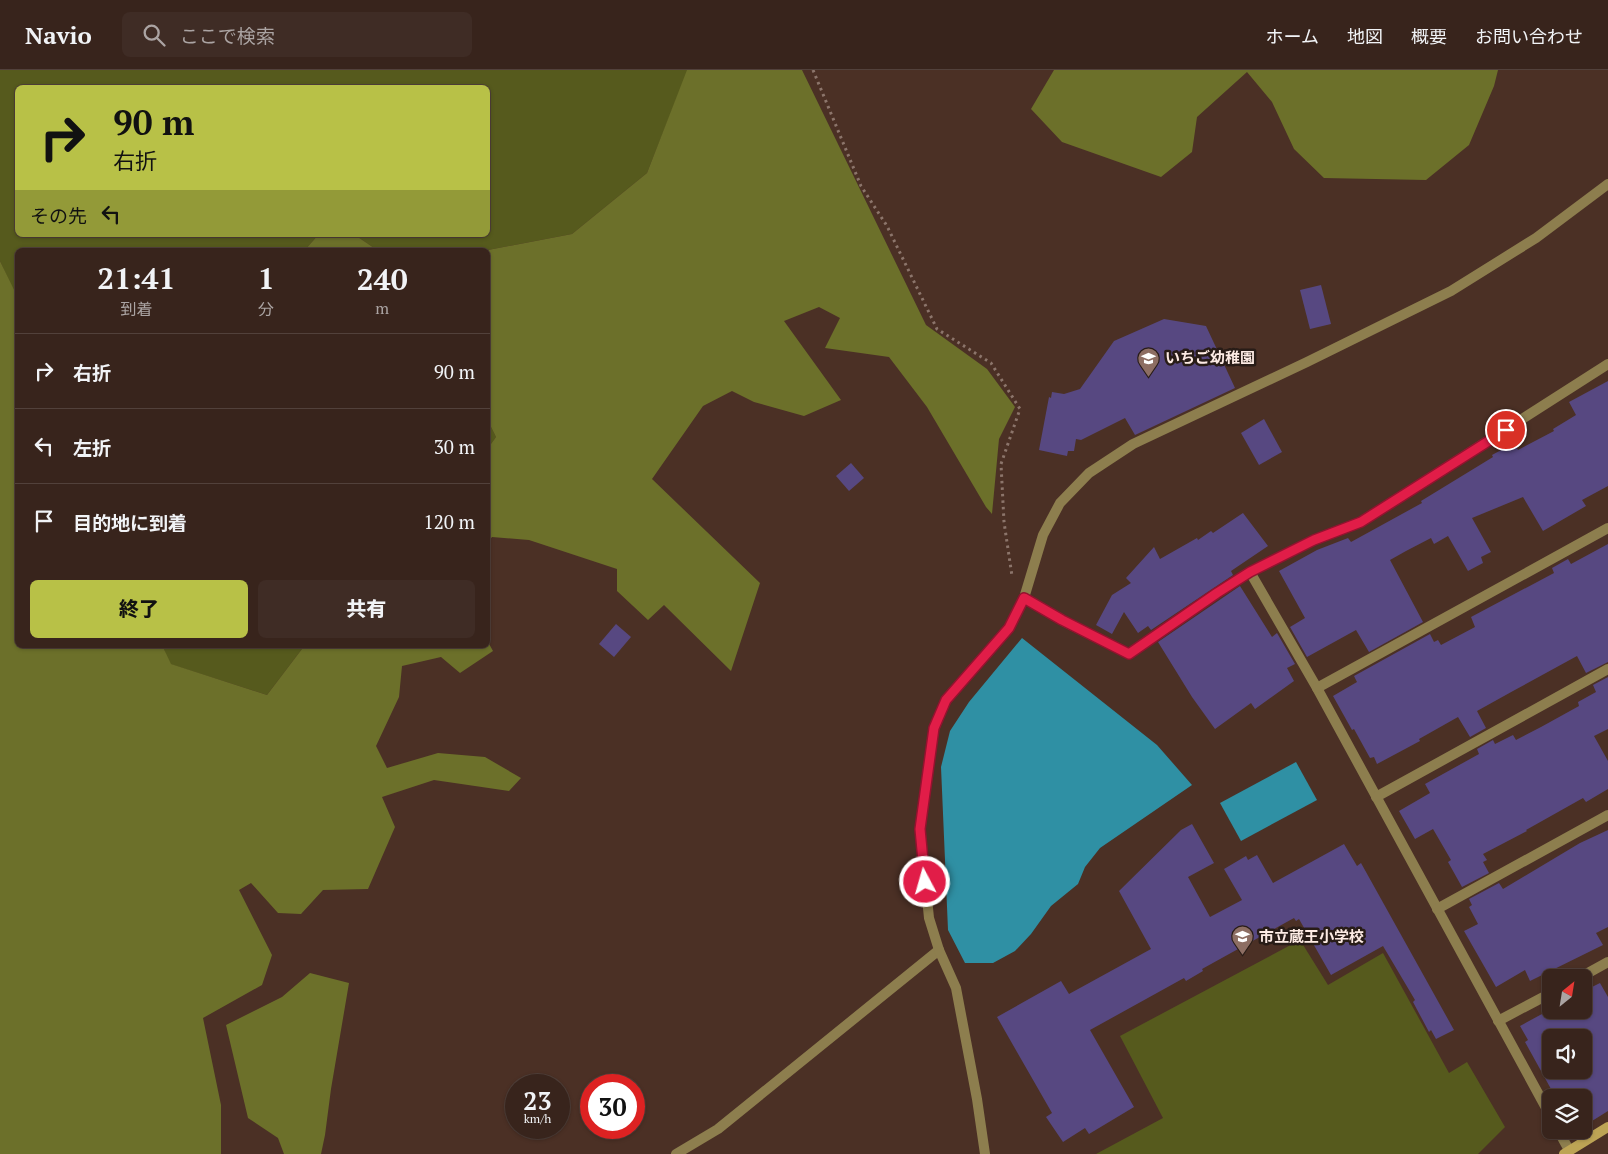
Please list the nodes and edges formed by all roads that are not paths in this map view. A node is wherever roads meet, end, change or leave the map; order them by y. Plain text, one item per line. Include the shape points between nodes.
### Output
1 (1608, 184) edge
2 (1608, 364) edge
3 (1608, 528) edge
4 (1250, 572) junction
5 (1024, 598) junction
6 (1608, 669) edge
7 (1317, 688) junction
8 (1376, 796) junction
9 (1608, 815) edge
10 (1437, 909) junction
11 (939, 950) junction
12 (1608, 962) edge
13 (1592, 971) edge
14 (1542, 998) edge
15 (1498, 1021) junction
16 (1542, 1101) edge
17 (1608, 1127) edge
18 (1562, 1139) edge
19 (1567, 1152) edge
20 (676, 1154) edge
21 (985, 1154) edge

1 - 5 street via 1536,238 1451,291 1133,444 1089,473 1060,503 1044,535
2 - 4 street via 1361,522 1314,540
3 - 7 street
4 - 5 street via 1129,654
4 - 7 street
5 - 11 street via 1009,628 946,700 934,728 920,829 929,918
6 - 8 street
7 - 8 street
8 - 10 street
9 - 10 street
10 - 15 street
11 - 20 street via 718,1129
11 - 21 street via 956,988
12 - 13 street
14 - 15 street
15 - 16 street
17 - 19 street
18 - 19 street

